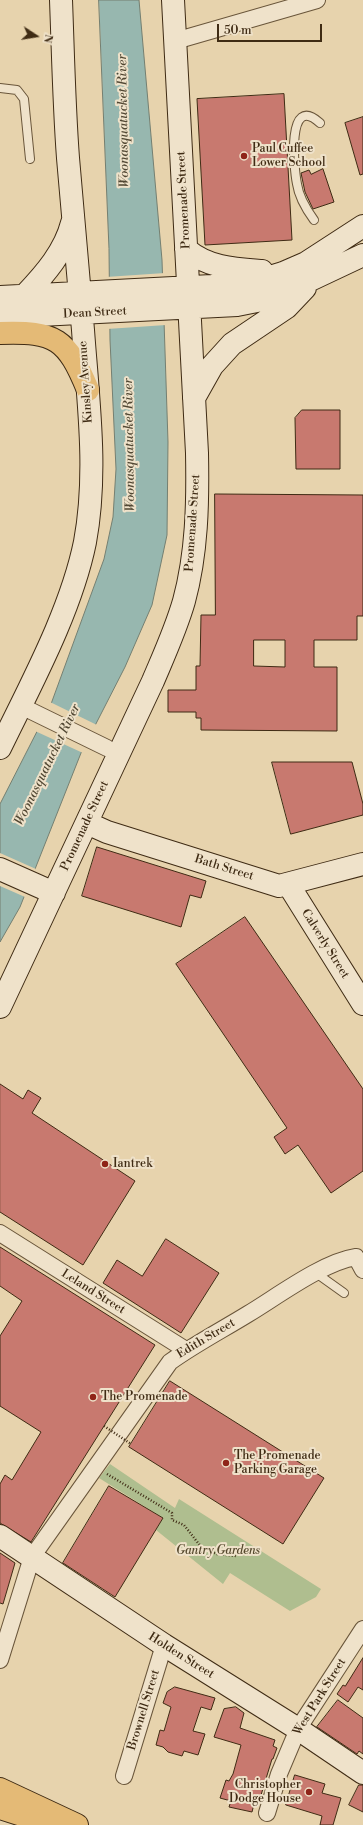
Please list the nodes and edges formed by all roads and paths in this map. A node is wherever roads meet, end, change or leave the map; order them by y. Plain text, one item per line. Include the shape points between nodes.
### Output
1 (61, 0) edge
2 (173, 0) edge
3 (317, 0) edge
4 (175, 40) junction
5 (0, 88) edge
6 (320, 123) dead end
7 (30, 159) dead end
8 (74, 216) junction
9 (314, 220) dead end
10 (360, 234) edge
11 (186, 249) junction
12 (363, 254) edge
13 (283, 273) junction
14 (314, 278) junction
15 (89, 292) junction
16 (25, 295) junction
17 (0, 297) edge
18 (182, 298) junction
19 (90, 313) junction
20 (0, 317) edge
21 (0, 333) edge
22 (88, 390) junction
23 (194, 398) junction
24 (31, 710) dead end
25 (103, 746) dead end
26 (0, 748) edge
27 (87, 823) junction
28 (363, 864) edge
29 (0, 869) edge
30 (288, 884) junction
31 (44, 889) junction
32 (363, 1004) edge
33 (0, 1007) edge
34 (0, 1233) edge
35 (363, 1270) edge
36 (316, 1273) junction
37 (344, 1293) dead end
38 (186, 1350) junction
39 (104, 1426) dead end
40 (131, 1444) dead end
41 (95, 1467) junction
42 (0, 1536) edge
43 (242, 1544) dead end
44 (32, 1557) junction
45 (363, 1629) edge
46 (164, 1645) junction
47 (0, 1660) edge
48 (298, 1729) junction
49 (363, 1774) edge
50 (124, 1776) dead end
51 (0, 1789) edge
52 (0, 1808) edge
53 (267, 1813) dead end
54 (56, 1825) edge
55 (77, 1825) edge

1 - 8 main road, Kinsley Avenue via 68,156
2 - 4 main road, Promenade Street
3 - 4 street
4 - 11 main road, Promenade Street
5 - 7 lane via 17,90 24,99
6 - 9 lane via 314,117 302,117 294,133 297,184 301,198
8 - 15 main road, Kinsley Avenue
8 - 16 main road via 69,236 60,253
10 - 13 main road
11 - 13 main road via 206,262 228,268
11 - 18 main road, Promenade Street
12 - 14 main road
13 - 18 main road
14 - 18 main road via 272,298 237,305
14 - 23 main road via 287,307 232,344 212,366
15 - 16 main road, Dean Street
15 - 18 main road, Dean Street
15 - 19 main road, Kinsley Avenue
16 - 17 main road, Dean Street
18 - 19 main road, Dean Street
18 - 23 main road, Promenade Street
19 - 20 main road, Dean Street
19 - 22 main road, Kinsley Avenue
21 - 22 highway via 37,333 58,342 74,359
22 - 26 main road, Kinsley Avenue via 91,462 85,541 60,620
23 - 27 main road, Promenade Street via 197,505 186,590 172,638
24 - 25 street
27 - 30 main road, Bath Street via 107,832 279,886
27 - 31 main road, Promenade Street
28 - 30 main road, Bath Street
29 - 31 main road
30 - 32 main road, Calverly Street
31 - 33 main road, Promenade Street
34 - 38 street, Leland Street
35 - 36 street, Edith Street via 356,1257 342,1259
36 - 37 lane
36 - 38 street, Edith Street
38 - 41 street, Edith Street via 162,1371
39 - 40 path, bridge
41 - 43 path via 172,1513 172,1520 184,1525 202,1548 217,1554 236,1556
41 - 44 street, Edith Street
42 - 44 main road, Holden Street
44 - 46 main road, Holden Street
44 - 47 street, Edith Street
45 - 48 street, West Park Street
46 - 48 main road, Holden Street
46 - 50 street, Brownell Street
48 - 49 main road, Holden Street
48 - 53 street, West Park Street via 279,1774
51 - 55 highway
52 - 54 highway

